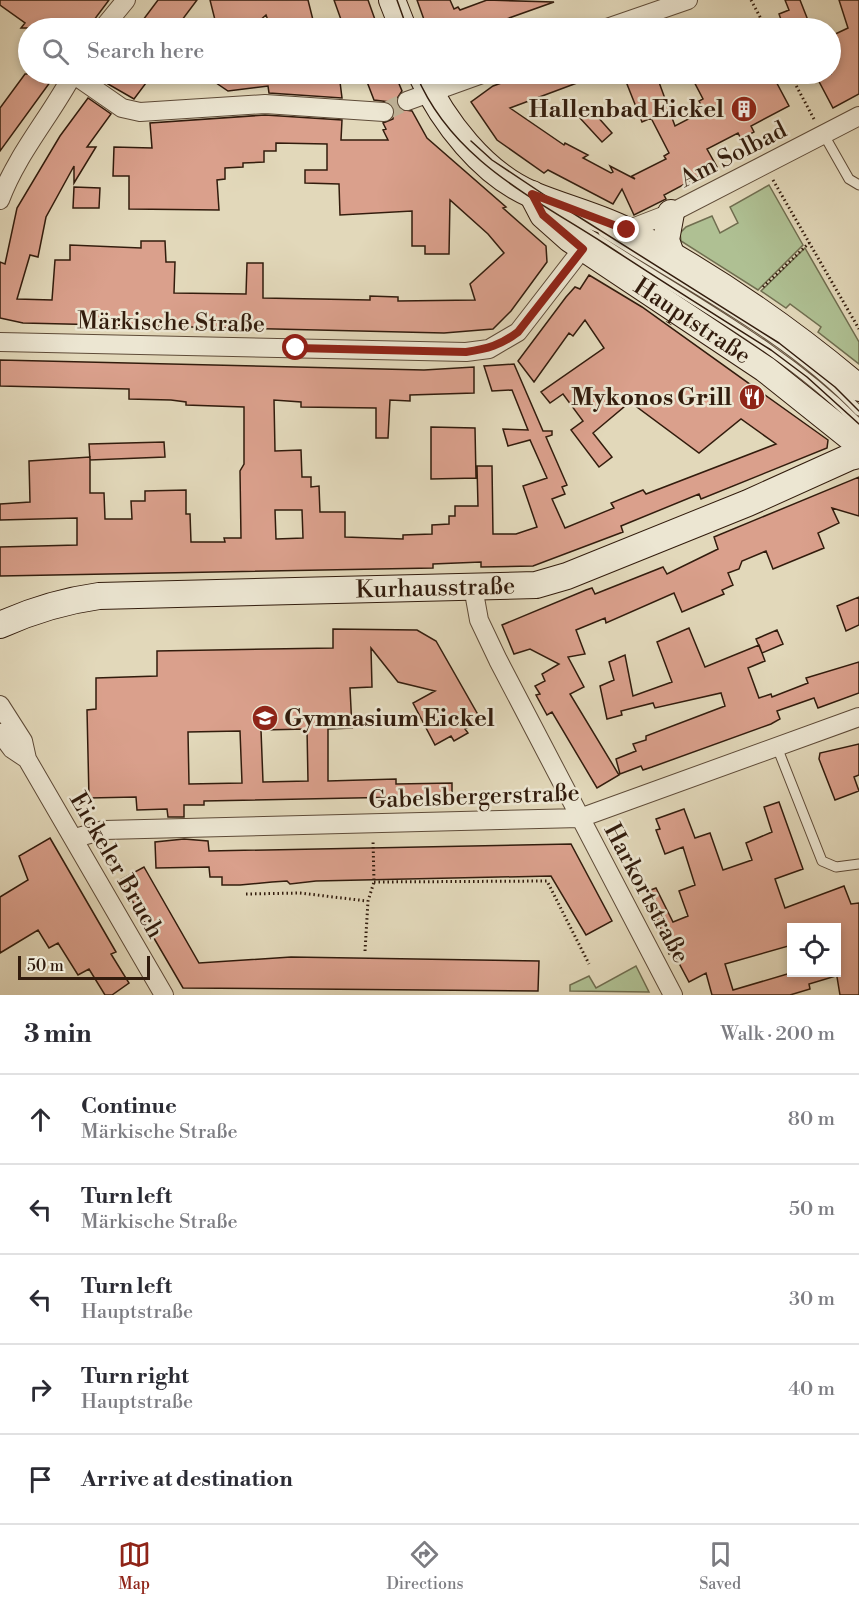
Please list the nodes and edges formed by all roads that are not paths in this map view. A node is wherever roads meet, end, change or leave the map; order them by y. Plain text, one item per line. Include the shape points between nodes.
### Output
1 (126, 0) edge
2 (392, 0) edge
3 (688, 0) edge
4 (111, 18) edge
5 (399, 18) edge
6 (636, 18) edge
7 (68, 84) edge
8 (87, 84) edge
9 (440, 84) edge
10 (419, 89) edge
11 (384, 112) tunnel mouth
12 (859, 116) edge
13 (824, 135) junction
14 (859, 185) edge
15 (532, 194) junction
16 (0, 200) edge
17 (671, 213) junction
18 (627, 230) junction
19 (583, 249) junction
20 (672, 257) junction
21 (0, 342) edge
22 (859, 388) edge
23 (859, 411) edge
24 (859, 424) edge
25 (857, 451) edge
26 (473, 587) junction
27 (0, 625) edge
28 (0, 705) edge
29 (859, 717) edge
30 (0, 733) edge
31 (777, 747) junction
32 (12, 749) edge
33 (580, 818) junction
34 (75, 838) junction
35 (859, 864) edge
36 (164, 995) edge
37 (673, 995) edge

1 - 4 street
2 - 5 street
3 - 6 street
7 - 16 street via 14,168
8 - 11 street via 122,108 140,112 265,104
9 - 10 street
10 - 15 street, Hauptstraße via 466,145
12 - 13 street, Am Solbad
13 - 14 lane via 849,179
13 - 17 street, Am Solbad
15 - 18 street, Hauptstraße
15 - 19 street, Hauptstraße via 543,215
15 - 23 lane via 588,223 779,344
15 - 24 lane via 771,350 807,376
17 - 18 street, Am Solbad
17 - 20 street via 666,240
18 - 20 street, Hauptstraße
19 - 21 street, Märkische Straße via 518,332 489,349 455,352
19 - 25 street, Hauptstraße via 765,369
20 - 22 street, Hauptstraße via 746,303
25 - 26 street, Kurhausstraße via 748,503 567,576 536,585
26 - 27 street, Kurhausstraße via 99,596 60,602
26 - 33 street, Harkortstraße via 484,630
28 - 32 street, Eickeler Bruch
29 - 31 street, Gabelsbergerstraße
30 - 32 street, Eickeler Bruch
31 - 33 street, Gabelsbergerstraße
31 - 35 lane via 822,861 836,867
32 - 34 street, Eickeler Bruch via 27,759
33 - 34 street, Gabelsbergerstraße via 104,830
33 - 37 street, Harkortstraße
34 - 36 street, Eickeler Bruch

